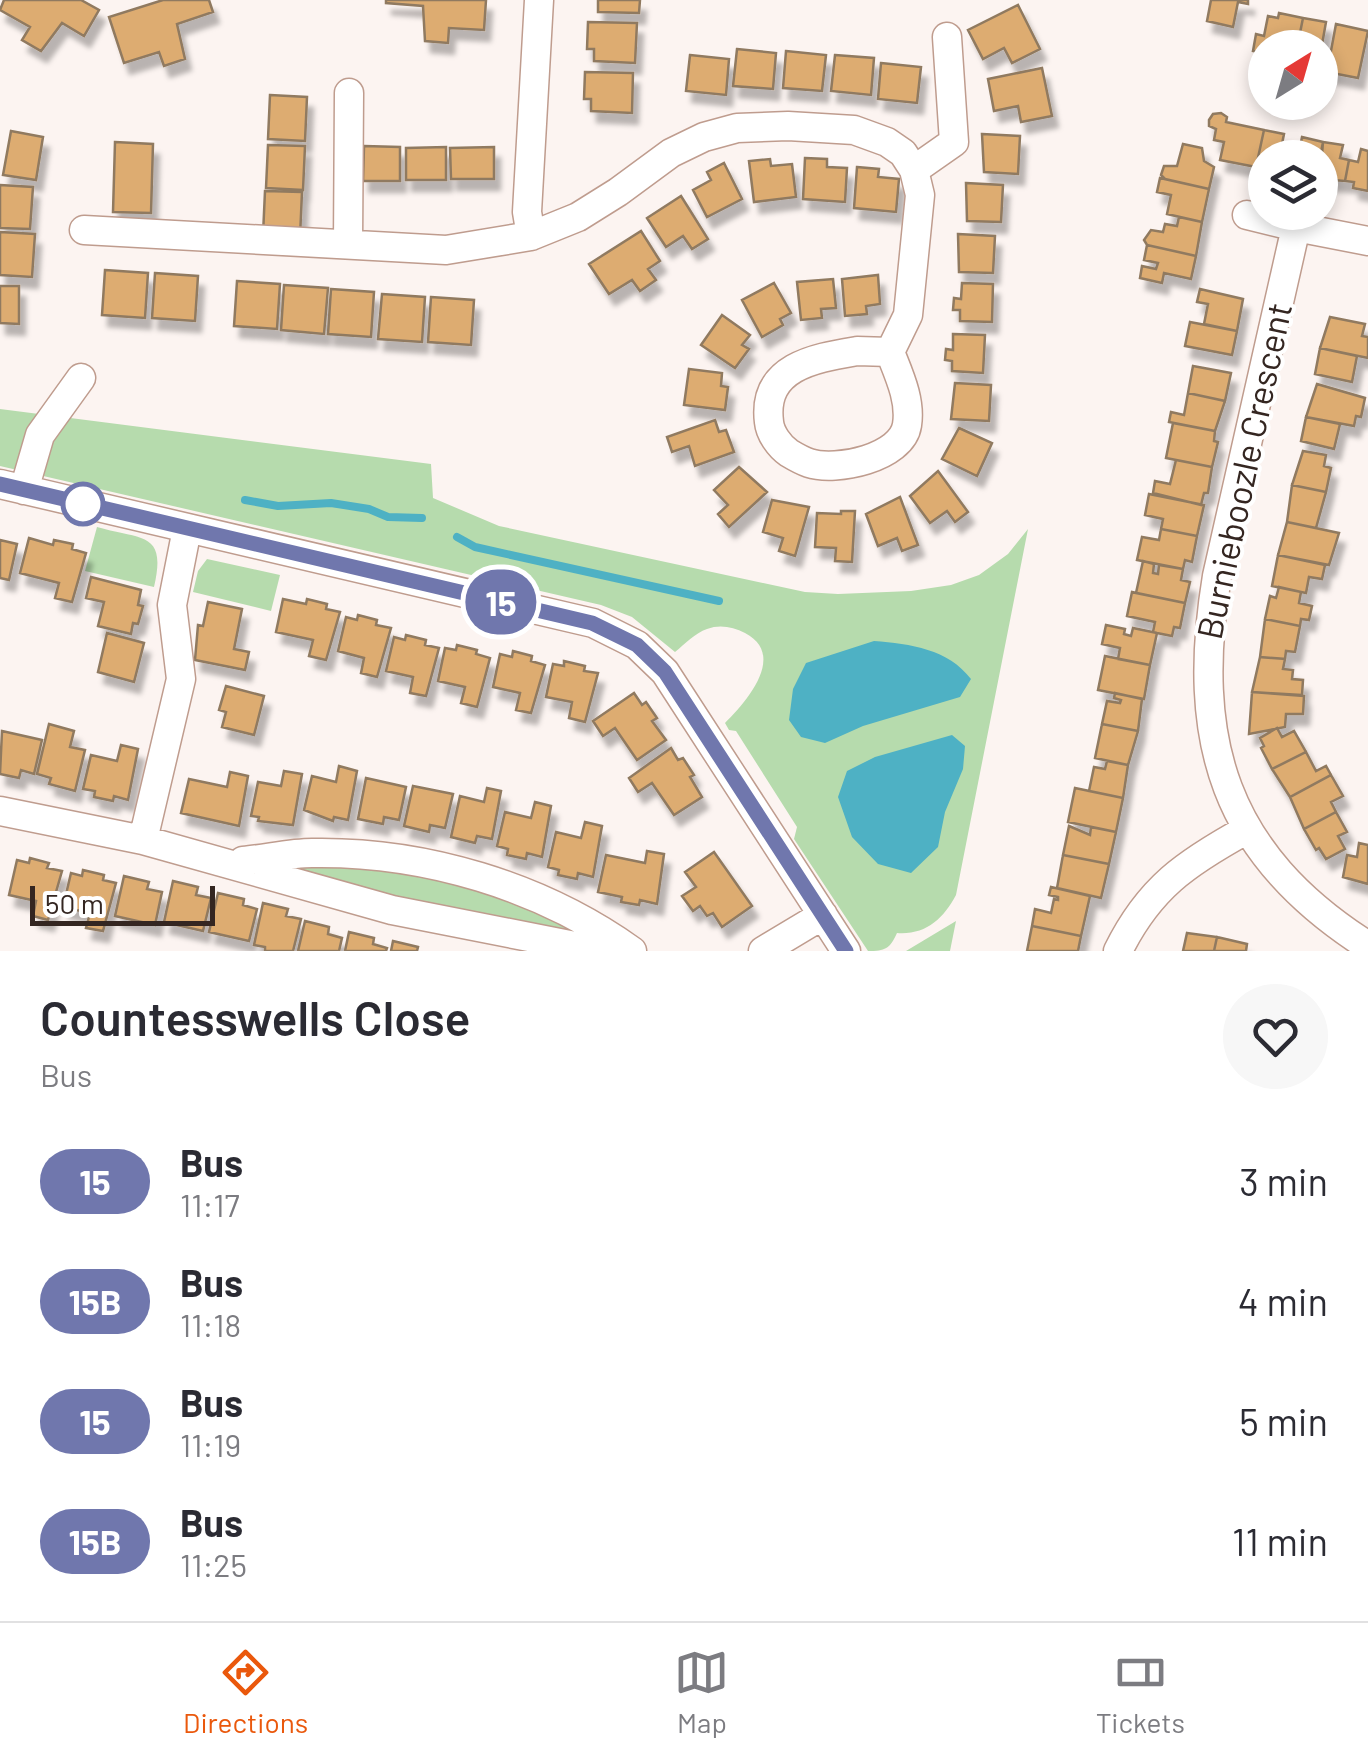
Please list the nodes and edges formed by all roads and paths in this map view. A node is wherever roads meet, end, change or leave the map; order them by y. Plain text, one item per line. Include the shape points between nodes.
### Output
1 (539, 0) edge
2 (947, 37) dead end
3 (349, 93) dead end
4 (908, 162) junction
5 (84, 230) dead end
6 (1295, 230) edge
7 (1311, 230) edge
8 (531, 236) junction
9 (1368, 241) edge
10 (348, 244) junction
11 (890, 352) junction
12 (81, 378) dead end
13 (12, 487) edge
14 (187, 529) junction
15 (0, 811) edge
16 (1246, 830) junction
17 (143, 840) junction
18 (227, 863) junction
19 (822, 915) junction
20 (1368, 946) edge
21 (600, 951) edge
22 (632, 951) edge
23 (763, 951) edge
24 (846, 951) edge
25 (1118, 951) edge

1 - 8 street
2 - 4 street via 954,142
3 - 10 street
4 - 8 street via 887,142 854,130 737,128 671,152 578,218
4 - 11 street via 920,195 908,314
5 - 10 street
6 - 16 street, Burnieboozle Crescent via 1208,634 1212,736
7 - 9 street
8 - 10 street via 446,250
11 - 11 street via 858,350 790,370 767,408 770,430 784,450 830,466 883,456 899,442 907,428 905,388
12 - 13 street
13 - 14 street
14 - 17 street via 172,605 181,679
14 - 19 street via 592,623 637,645 665,672
15 - 17 street
16 - 20 street, Burnieboozle Crescent via 1298,893
16 - 25 street via 1190,861 1148,904
17 - 18 street
18 - 21 street via 392,910
18 - 22 street via 310,852 437,866 510,886 598,926
19 - 23 street
19 - 24 street

